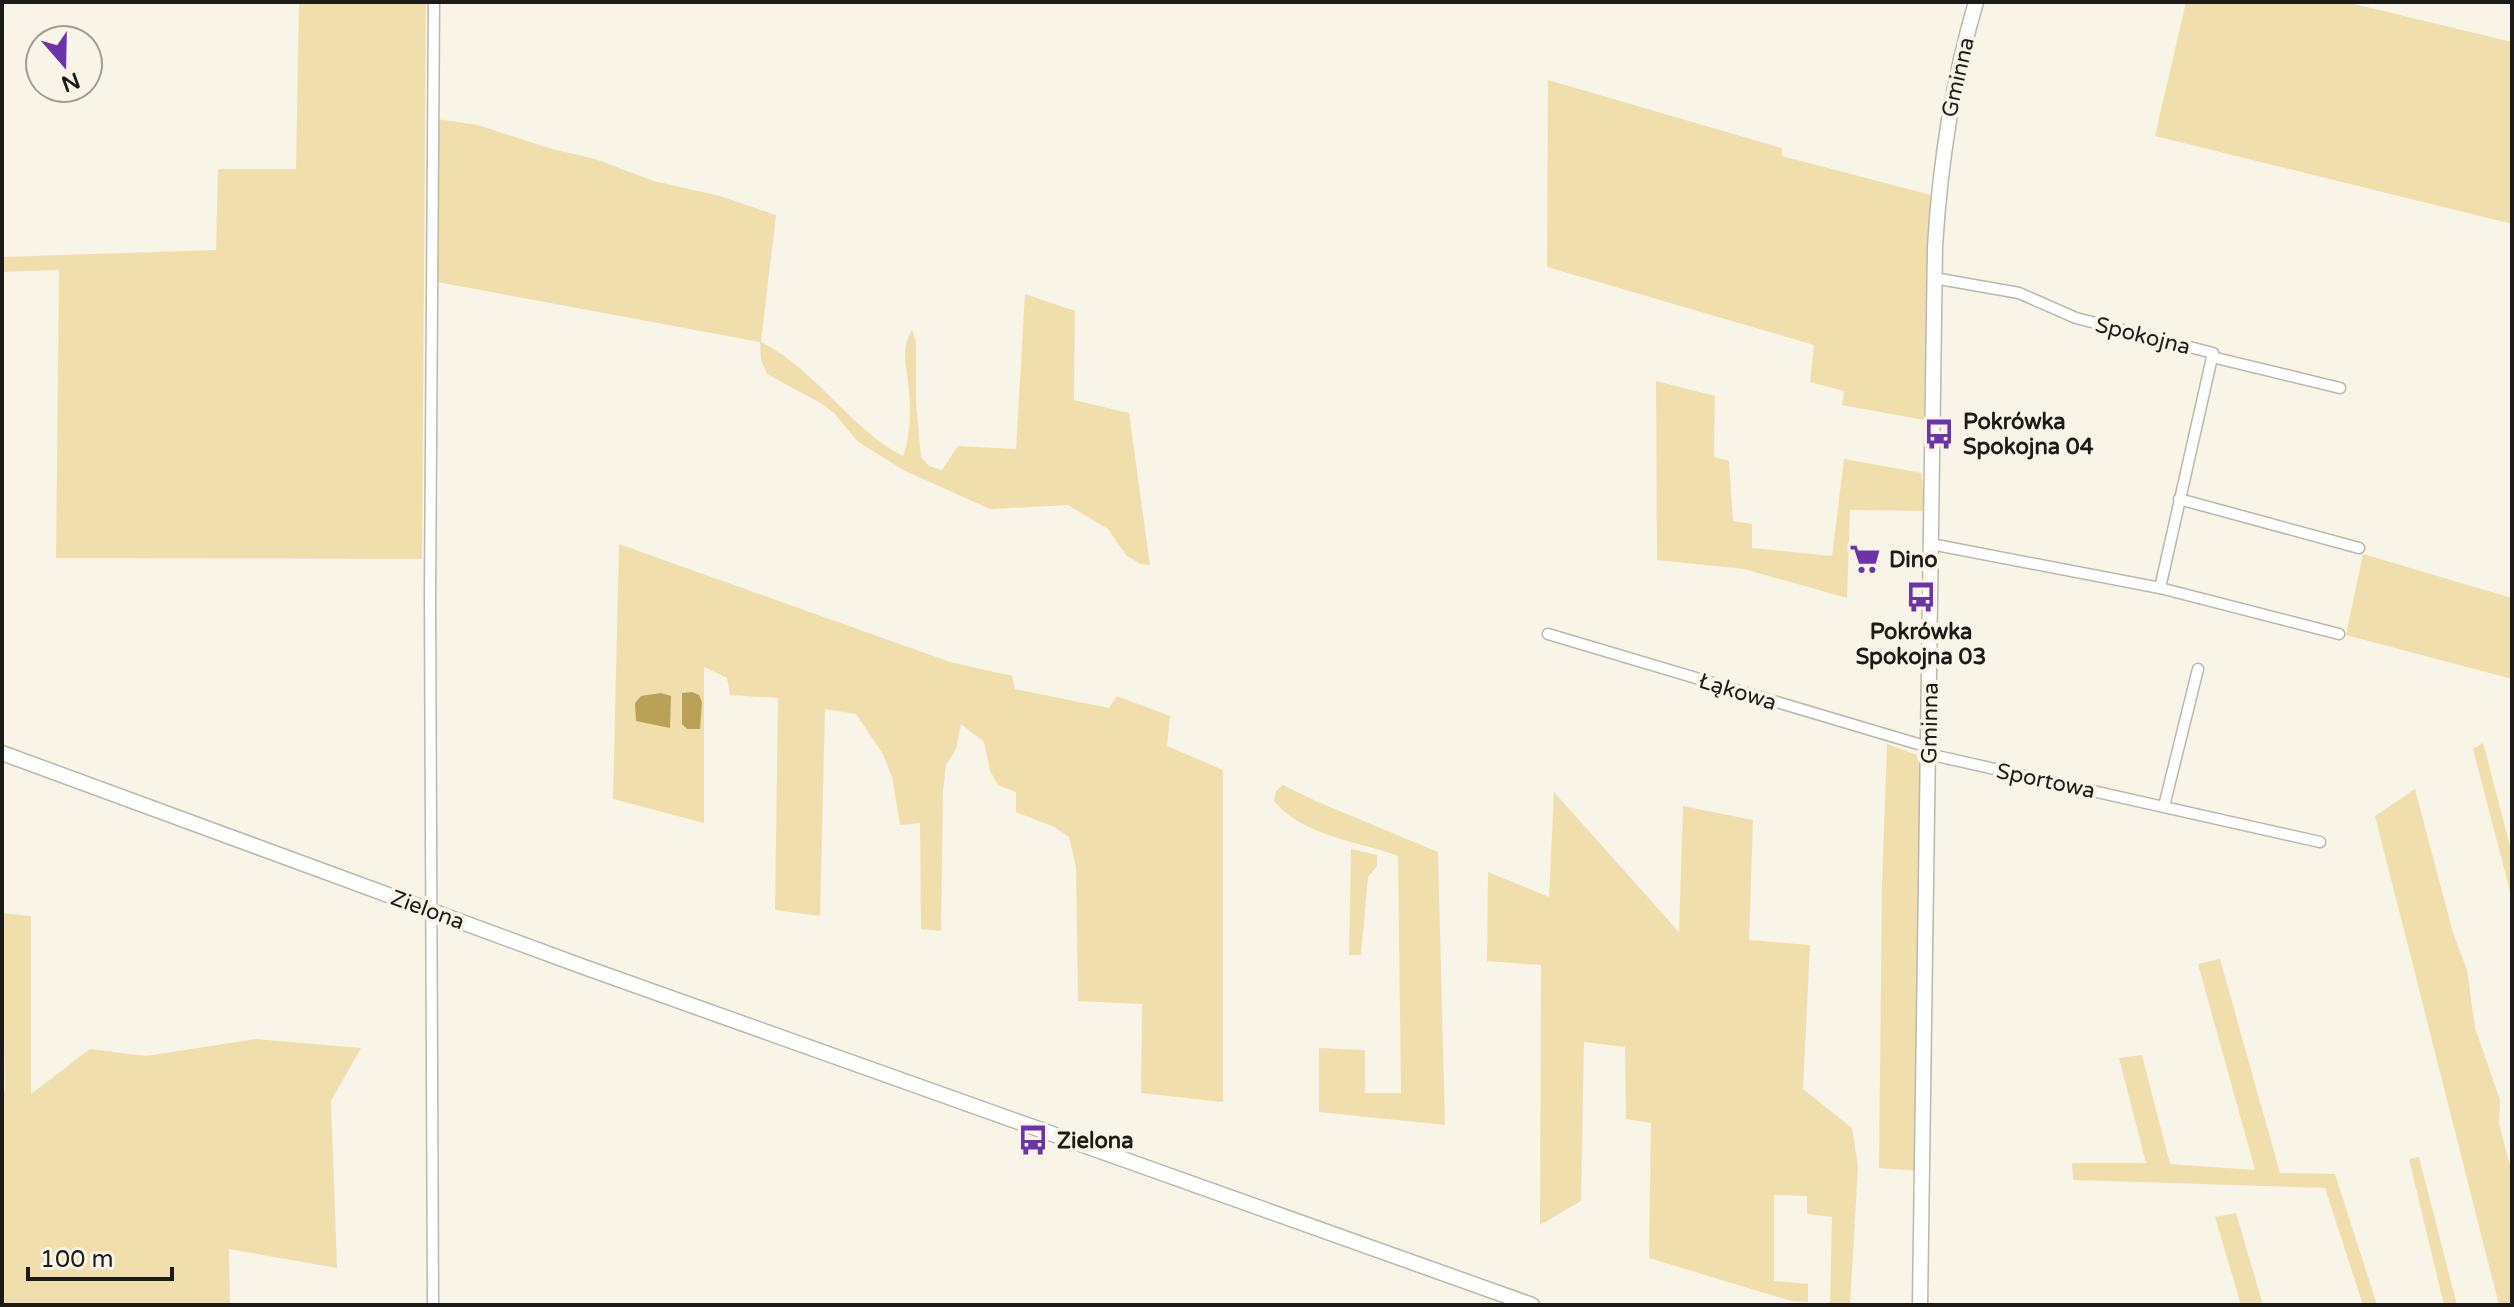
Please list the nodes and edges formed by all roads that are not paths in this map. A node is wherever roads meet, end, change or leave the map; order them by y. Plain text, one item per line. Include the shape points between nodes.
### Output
1 (434, 2) edge
2 (1976, 2) edge
3 (1934, 278) junction
4 (2212, 357) junction
5 (2340, 388) dead end
6 (2179, 499) junction
7 (1931, 544) junction
8 (2359, 548) dead end
9 (2160, 588) junction
10 (1548, 634) dead end
11 (2339, 634) dead end
12 (2198, 669) dead end
13 (1928, 751) junction
14 (2, 753) edge
15 (2164, 806) junction
16 (2320, 842) dead end
17 (430, 910) junction
18 (433, 1305) edge
19 (1532, 1305) edge
20 (1920, 1305) edge

1 - 17 street
2 - 3 street, Gminna via 1946,127
3 - 4 street, Spokojna via 2019,293 2076,318 2213,353
3 - 7 street, Gminna
4 - 5 street
4 - 6 street, Spokojna
6 - 8 street
6 - 9 street, Spokojna
7 - 9 street
7 - 13 street, Gminna
9 - 11 street
10 - 13 street, Łąkowa
12 - 15 street
13 - 15 street, Sportowa
13 - 20 street, Gminna
14 - 17 street, Zielona
15 - 16 street, Sportowa
17 - 18 street
17 - 19 street, Zielona

